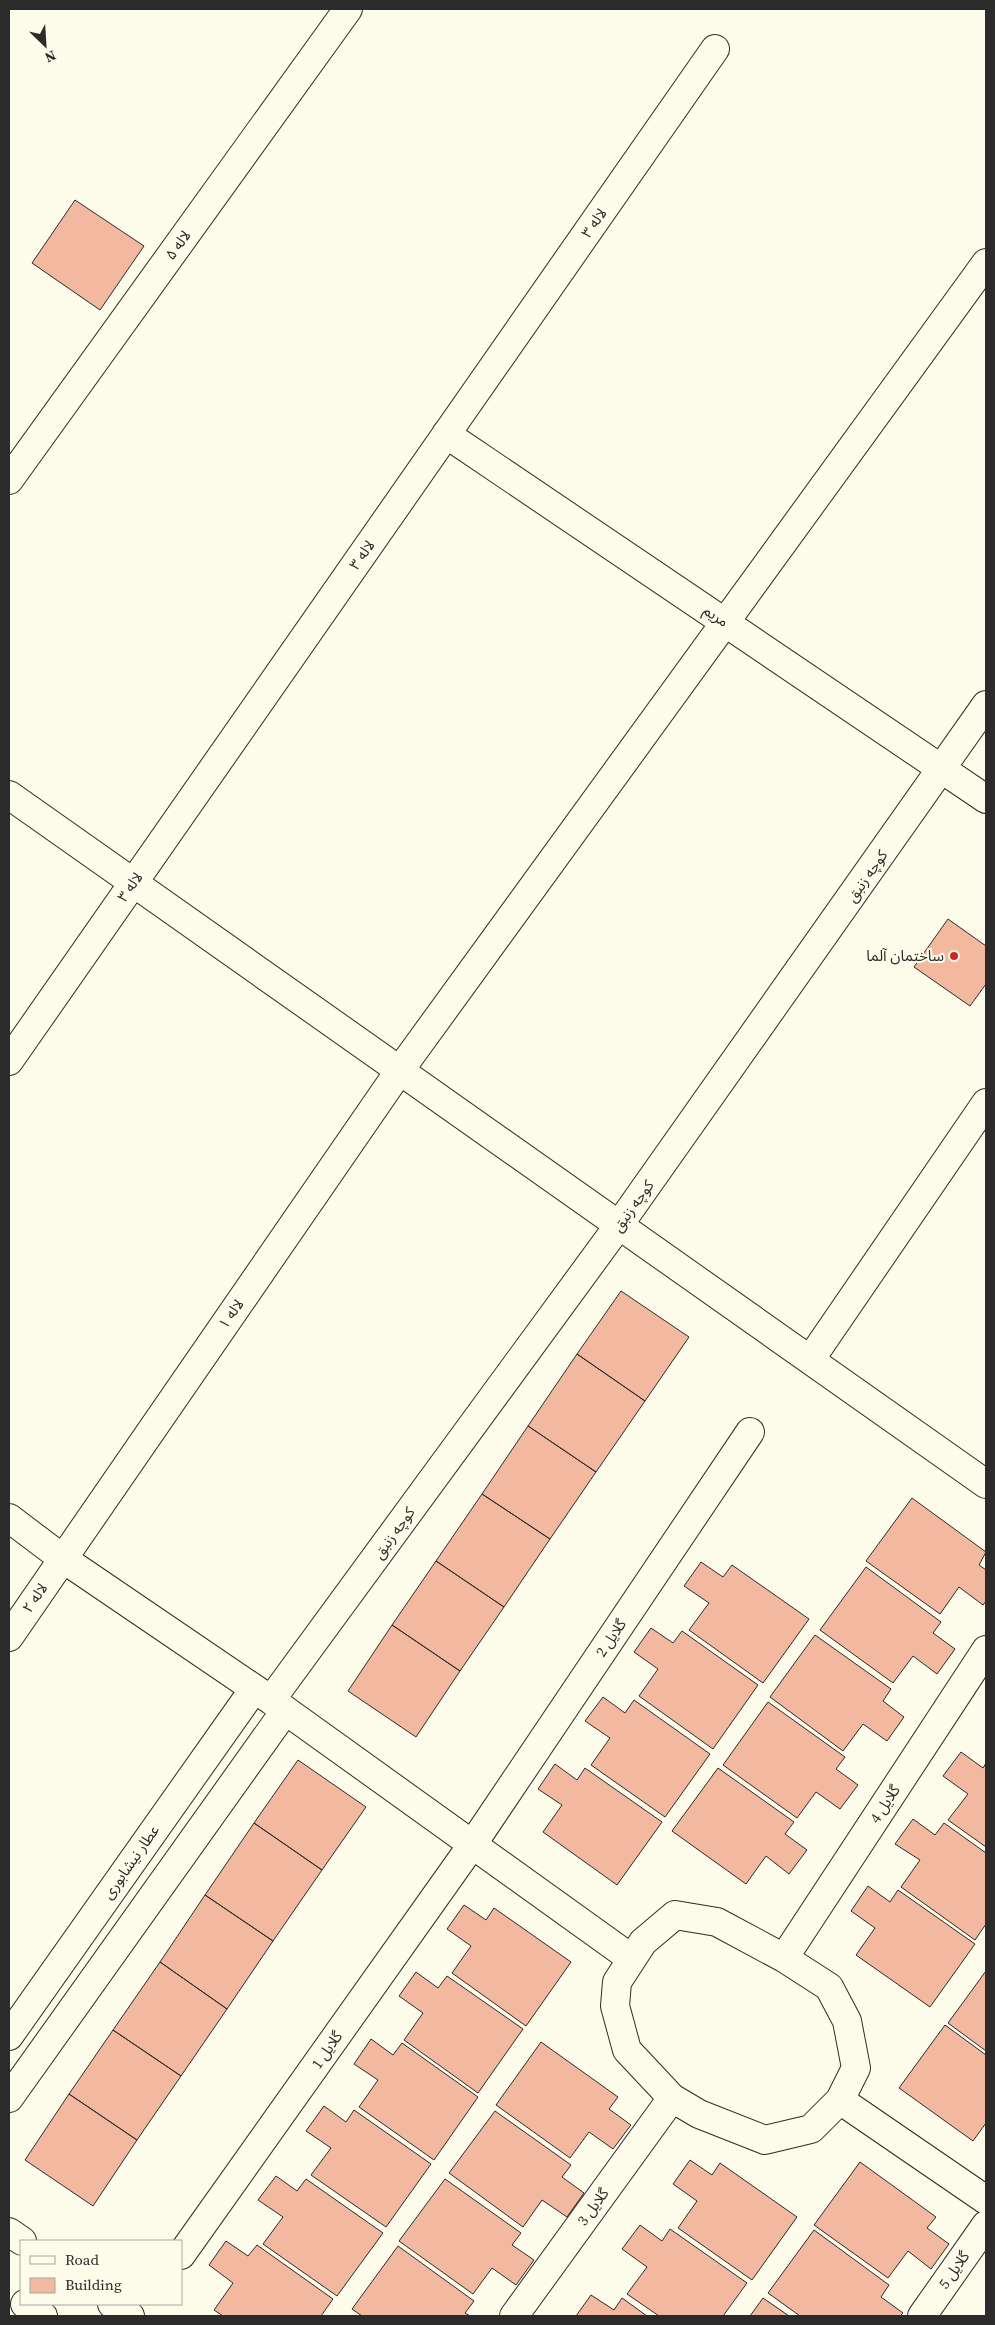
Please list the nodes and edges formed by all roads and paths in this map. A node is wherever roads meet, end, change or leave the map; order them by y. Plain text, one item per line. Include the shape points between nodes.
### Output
1 (348, 9) edge
2 (715, 49) dead end
3 (986, 263) edge
4 (446, 434) junction
5 (9, 480) edge
6 (725, 622) junction
7 (986, 705) edge
8 (942, 770) junction
9 (9, 795) edge
10 (986, 800) edge
11 (133, 882) junction
12 (9, 1061) edge
13 (400, 1070) junction
14 (986, 1103) edge
15 (619, 1225) junction
16 (810, 1360) junction
17 (750, 1432) dead end
18 (986, 1484) edge
19 (9, 1518) edge
20 (62, 1558) junction
21 (9, 1638) edge
22 (986, 1650) edge
23 (270, 1700) junction
24 (472, 1845) junction
25 (784, 1958) junction
26 (632, 1959) junction
27 (9, 2036) edge
28 (9, 2098) edge
29 (672, 2098) junction
30 (840, 2100) junction
31 (986, 2200) edge
32 (986, 2224) edge
33 (9, 2232) edge
34 (21, 2240) edge
35 (182, 2254) edge
36 (9, 2292) edge
37 (20, 2300) edge
38 (26, 2305) edge
39 (114, 2305) edge
40 (43, 2316) edge
41 (130, 2316) edge
42 (514, 2316) edge
43 (922, 2316) edge

1 - 5 street, لاله ۵
2 - 4 street, لاله ۳
3 - 6 street, لاله ۱
4 - 6 street, مریم
4 - 11 street, لاله ۳
6 - 8 street, مریم
6 - 13 street, لاله ۱
7 - 8 street, کوچه زنبق
8 - 10 street, مریم
8 - 15 street, کوچه زنبق
9 - 11 street
11 - 12 street, لاله ۳
11 - 13 street
13 - 15 street
13 - 20 street, لاله ۱
14 - 16 street
15 - 16 street
15 - 23 street, کوچه زنبق
16 - 18 street
17 - 24 street, گلایل 2
19 - 20 street
20 - 21 street, لاله ۲
20 - 23 street
22 - 25 street, گلایل 4
23 - 24 street
23 - 27 street, عطار نیشابوری
23 - 28 street
24 - 26 street
24 - 35 street, گلایل 1
25 - 26 street via 717,1922 675,1916 643,1942
25 - 30 street via 829,1987 847,2021 856,2068
26 - 29 street via 617,1982 615,2006 627,2050
29 - 30 street via 699,2114 765,2140 811,2129
29 - 42 street, گلایل 3
30 - 31 street
32 - 43 street, گلایل 5
33 - 34 street
36 - 37 street
38 - 40 street
39 - 41 street

